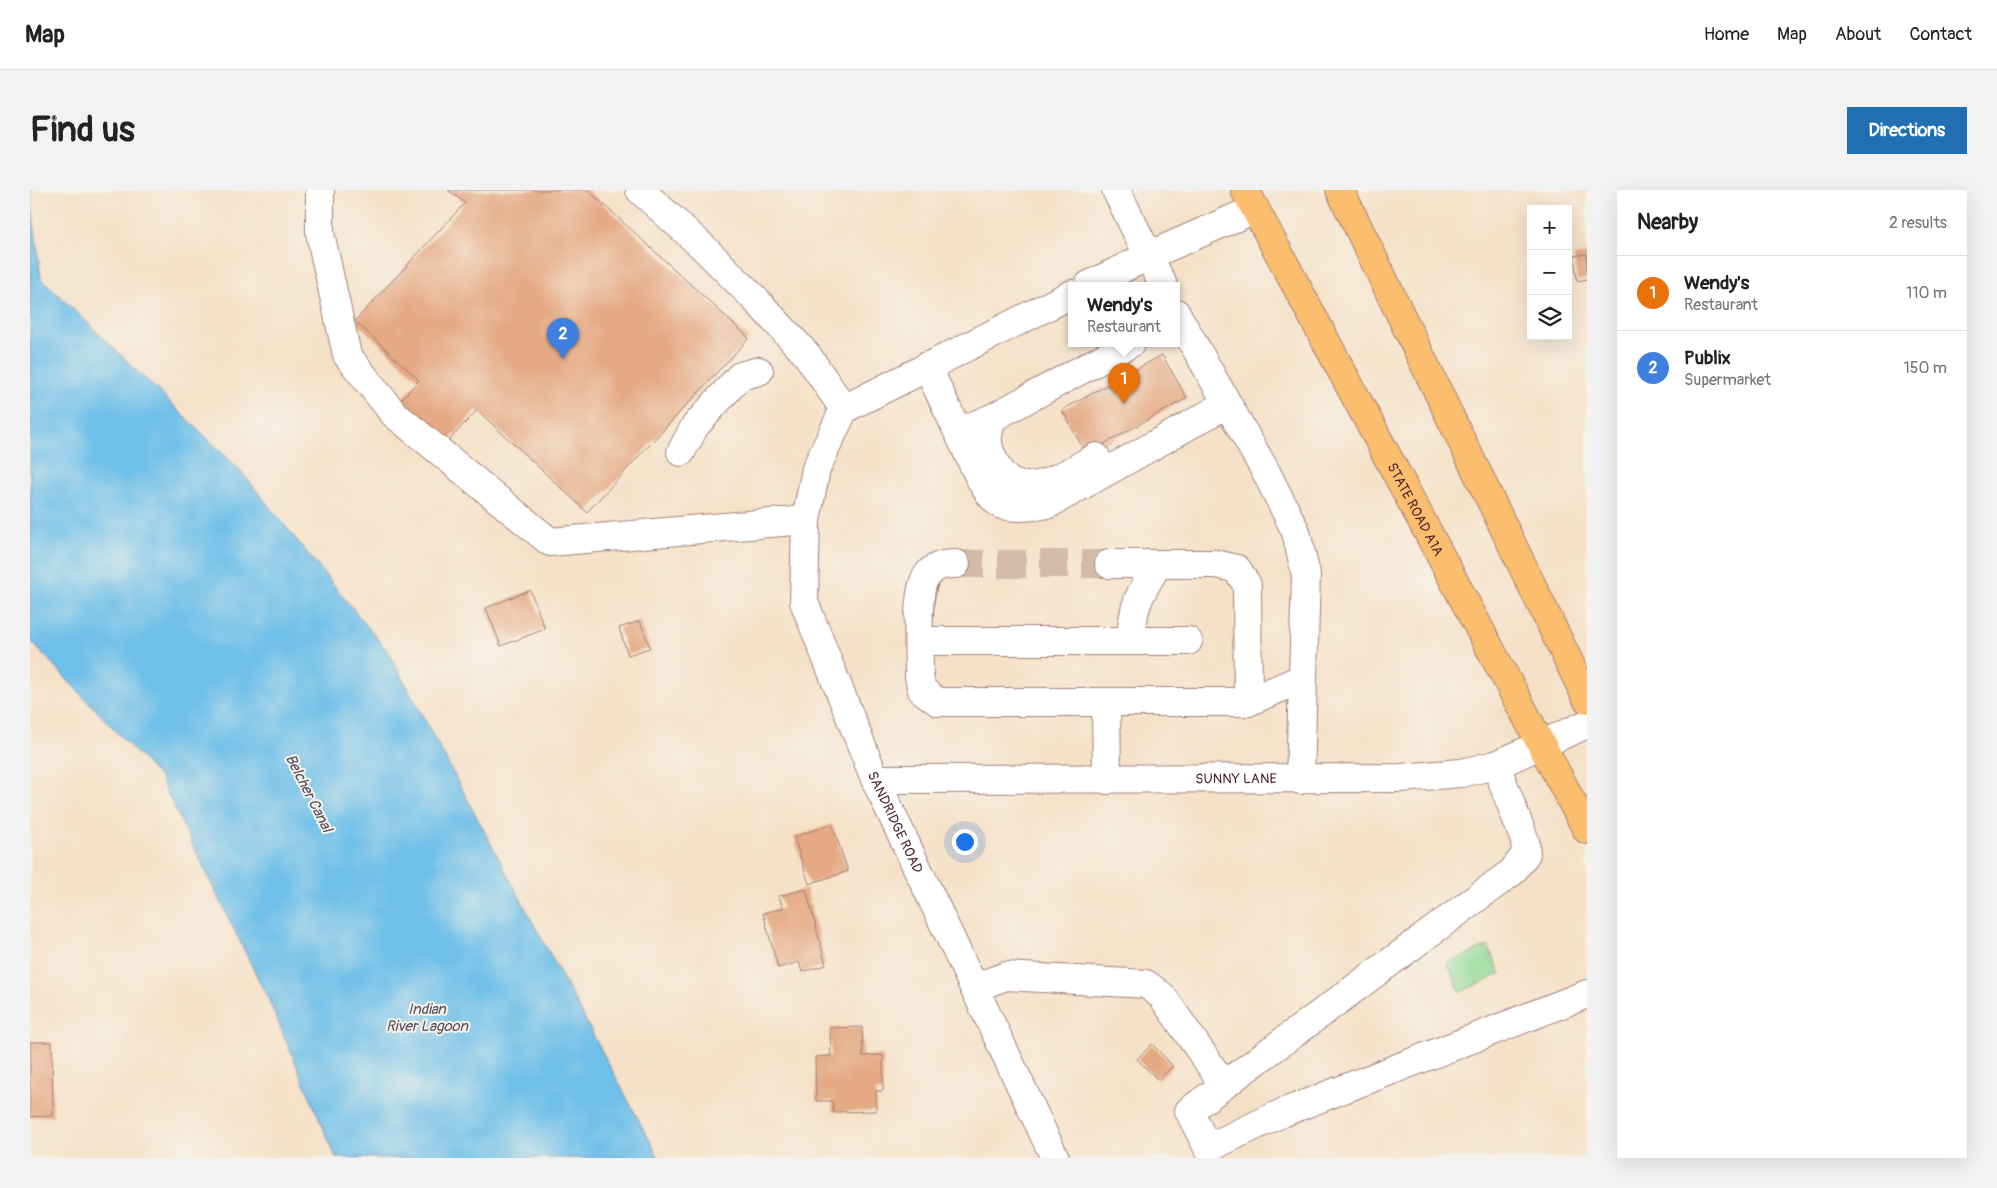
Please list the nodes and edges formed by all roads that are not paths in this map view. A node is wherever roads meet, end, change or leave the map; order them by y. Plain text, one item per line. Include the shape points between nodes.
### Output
1 (320, 190) edge
2 (640, 190) edge
3 (1116, 190) edge
4 (1340, 190) edge
5 (1250, 200) edge
6 (1148, 256) junction
7 (1095, 282) edge
8 (1161, 282) edge
9 (1068, 296) edge
10 (1180, 321) edge
11 (1125, 347) edge
12 (926, 366) junction
13 (759, 371) dead end
14 (1228, 404) junction
15 (844, 408) junction
16 (992, 418) junction
17 (1201, 419) junction
18 (958, 432) junction
19 (681, 452) dead end
20 (806, 520) junction
21 (956, 564) tunnel mouth
22 (1109, 564) tunnel mouth
23 (1158, 564) junction
24 (920, 640) junction
25 (1132, 642) junction
26 (1188, 642) dead end
27 (1576, 658) edge
28 (1303, 678) junction
29 (1587, 699) edge
30 (1106, 702) junction
31 (1248, 702) junction
32 (1587, 724) edge
33 (1542, 746) junction
34 (1496, 765) junction
35 (875, 779) junction
36 (1107, 780) junction
37 (1300, 780) junction
38 (1587, 830) edge
39 (974, 988) junction
40 (1587, 994) edge
41 (1224, 1086) junction
42 (1055, 1158) edge

1 - 20 street via 320,233 347,355 394,414 550,542
2 - 15 street via 755,299 807,355
3 - 6 street
4 - 27 main road
5 - 6 street
5 - 33 main road, STATE ROAD A1A
6 - 7 street
6 - 8 street
9 - 12 street
10 - 14 street
11 - 16 street
12 - 15 street
12 - 18 street
13 - 19 street via 740,376 695,426
14 - 17 street
14 - 28 street via 1296,532 1306,575
15 - 20 street, SANDRIDGE ROAD via 816,469
16 - 17 street via 987,436 997,469 1012,484 1028,488 1051,481 1144,432
16 - 18 street
17 - 18 street via 1049,504 1026,506 1002,505 990,496
20 - 35 street, SANDRIDGE ROAD via 804,602
21 - 24 street via 942,564 927,574 920,589
22 - 23 street
23 - 25 street via 1141,592 1132,616
23 - 31 street via 1216,564 1237,568 1247,585
24 - 25 street
24 - 30 street via 919,678 922,690 938,702
25 - 26 street
27 - 29 main road
28 - 31 street
28 - 37 street
30 - 31 street
30 - 36 street
32 - 33 street, SUNNY LANE
33 - 34 street, SUNNY LANE
33 - 38 main road, STATE ROAD A1A
34 - 37 street, SUNNY LANE via 1461,773 1401,778
34 - 41 street via 1525,841 1526,854 1512,872
35 - 36 street, SUNNY LANE
35 - 39 street, SANDRIDGE ROAD
36 - 37 street, SUNNY LANE
39 - 41 street via 1006,976 1146,984 1162,996
39 - 42 street, SANDRIDGE ROAD
40 - 41 street via 1282,1113 1208,1148 1189,1112

